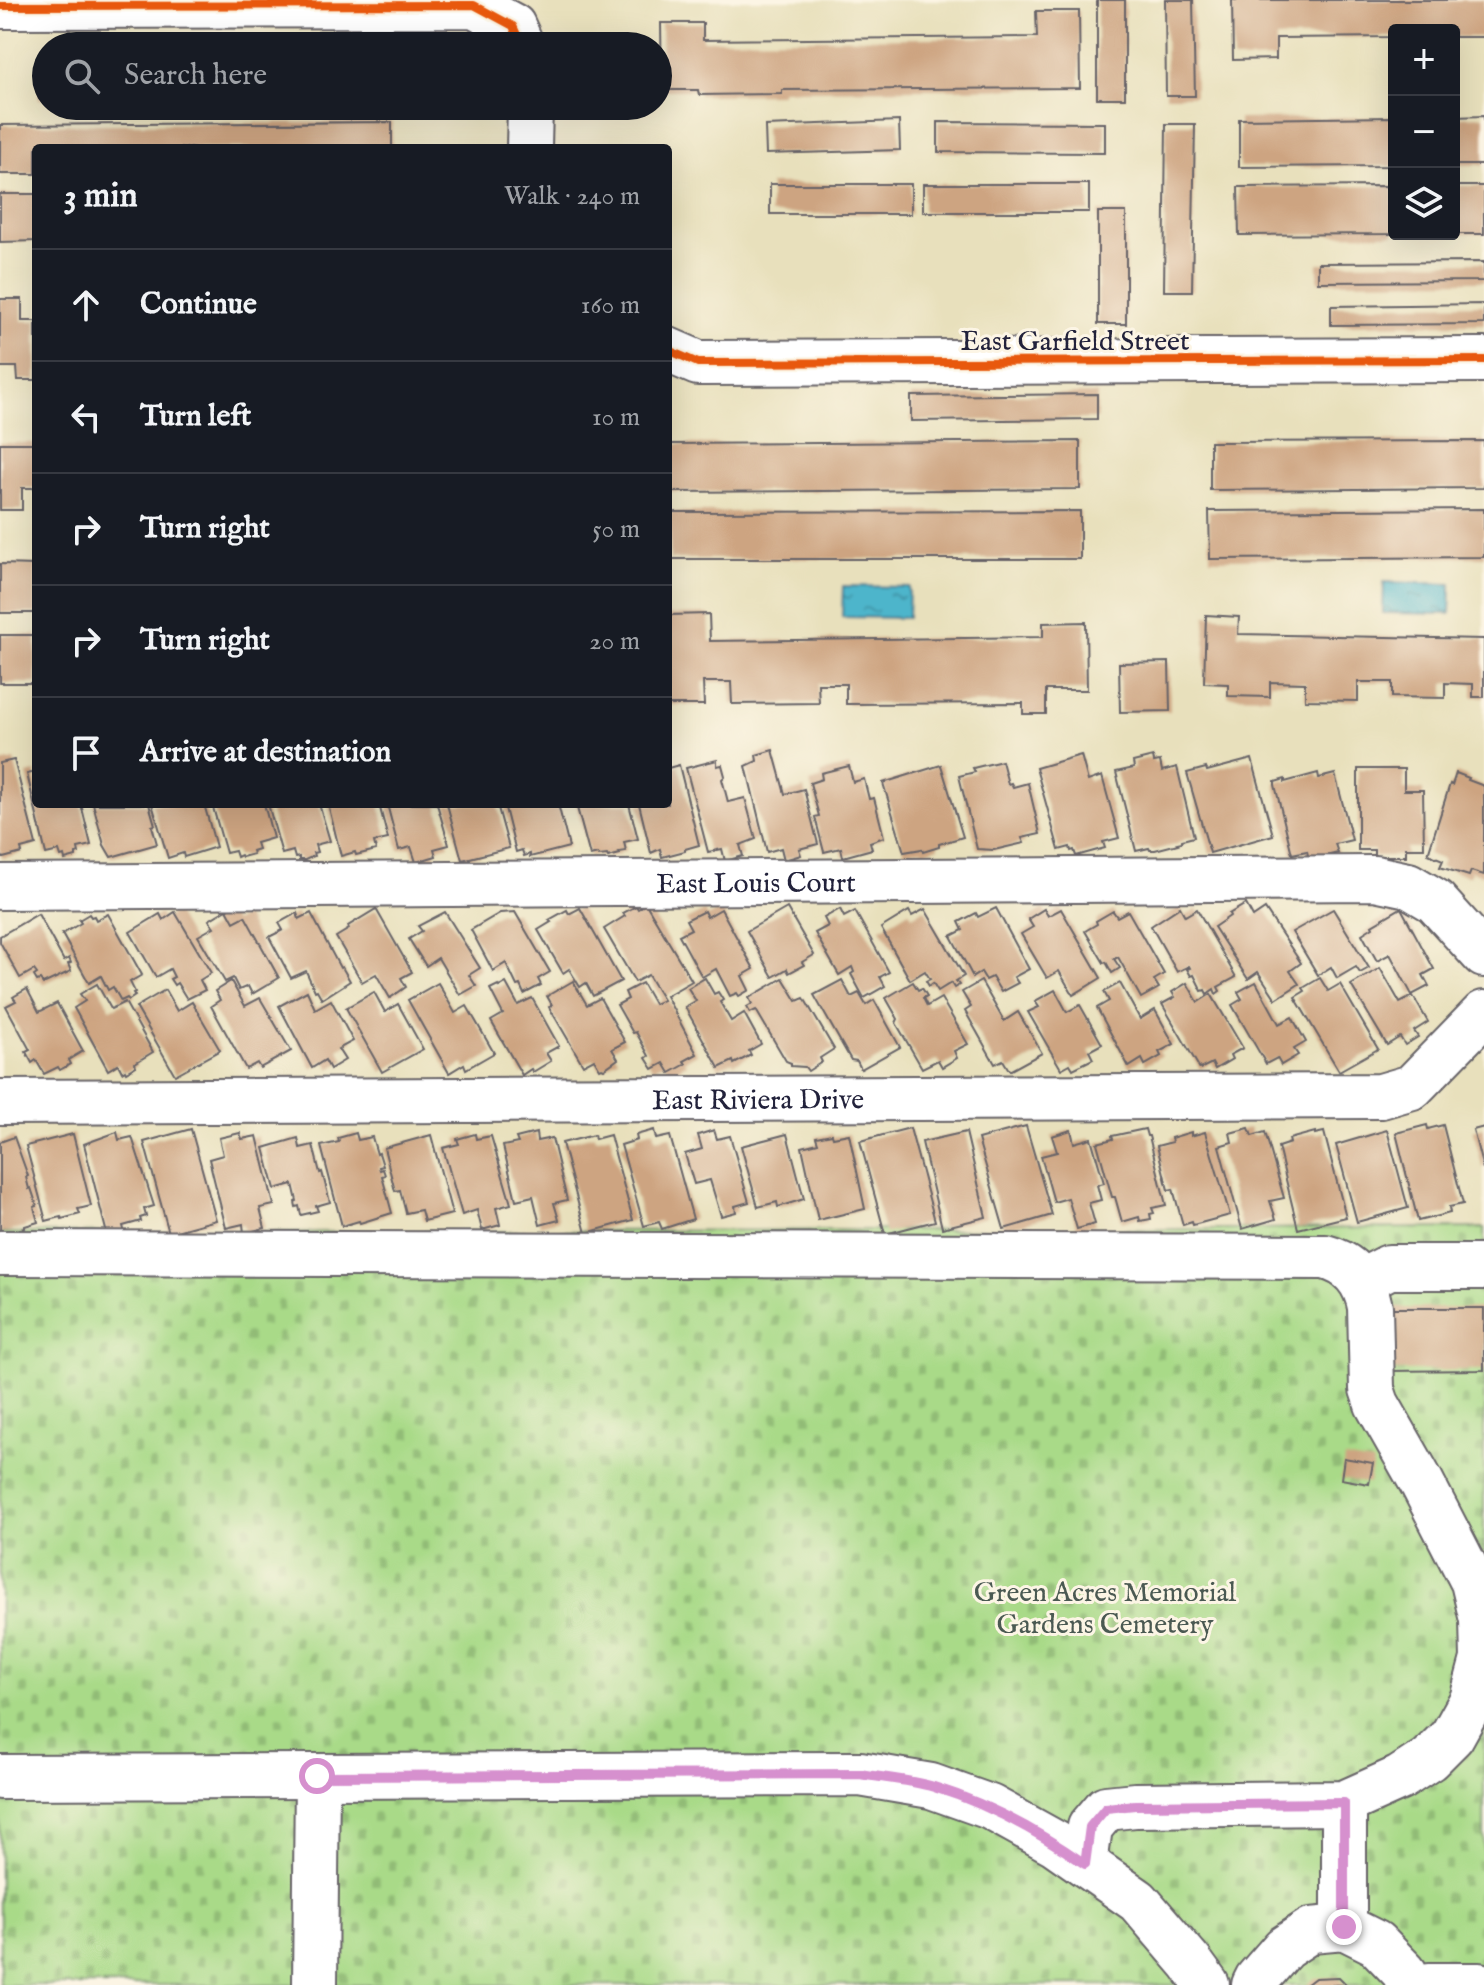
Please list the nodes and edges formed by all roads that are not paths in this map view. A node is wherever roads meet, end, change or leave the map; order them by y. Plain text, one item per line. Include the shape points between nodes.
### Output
1 (0, 6) edge
2 (516, 32) edge
3 (530, 120) edge
4 (529, 144) edge
5 (672, 352) edge
6 (1484, 360) edge
7 (0, 887) edge
8 (1484, 955) edge
9 (1484, 1013) edge
10 (0, 1102) edge
11 (0, 1253) edge
12 (1484, 1267) edge
13 (1362, 1281) junction
14 (317, 1776) junction
15 (0, 1777) edge
16 (1344, 1803) junction
17 (1085, 1864) junction
18 (1344, 1927) junction
19 (315, 1985) edge
20 (1207, 1985) edge
21 (1254, 1985) edge
22 (1408, 1985) edge
23 (1429, 1985) edge
24 (1480, 1985) edge

1 - 2 street via 474,5
3 - 4 street
5 - 6 street, East Garfield Street via 698,363
7 - 8 street, East Louis Court via 1375,878 1408,885 1435,901
9 - 10 street, East Riviera Drive via 1412,1087 1381,1096
11 - 13 street via 1325,1257 1346,1265
12 - 13 street via 1389,1267
13 - 16 street via 1370,1307 1372,1389 1473,1582 1482,1620 1483,1659 1472,1700 1452,1736 1400,1778
14 - 15 street
14 - 17 street via 860,1774 931,1786 990,1807
14 - 19 street
16 - 17 street via 1106,1808 1090,1827
16 - 18 street
17 - 20 street via 1138,1901
18 - 21 street via 1311,1930 1284,1948
18 - 22 street via 1376,1943 1405,1973
23 - 24 street

